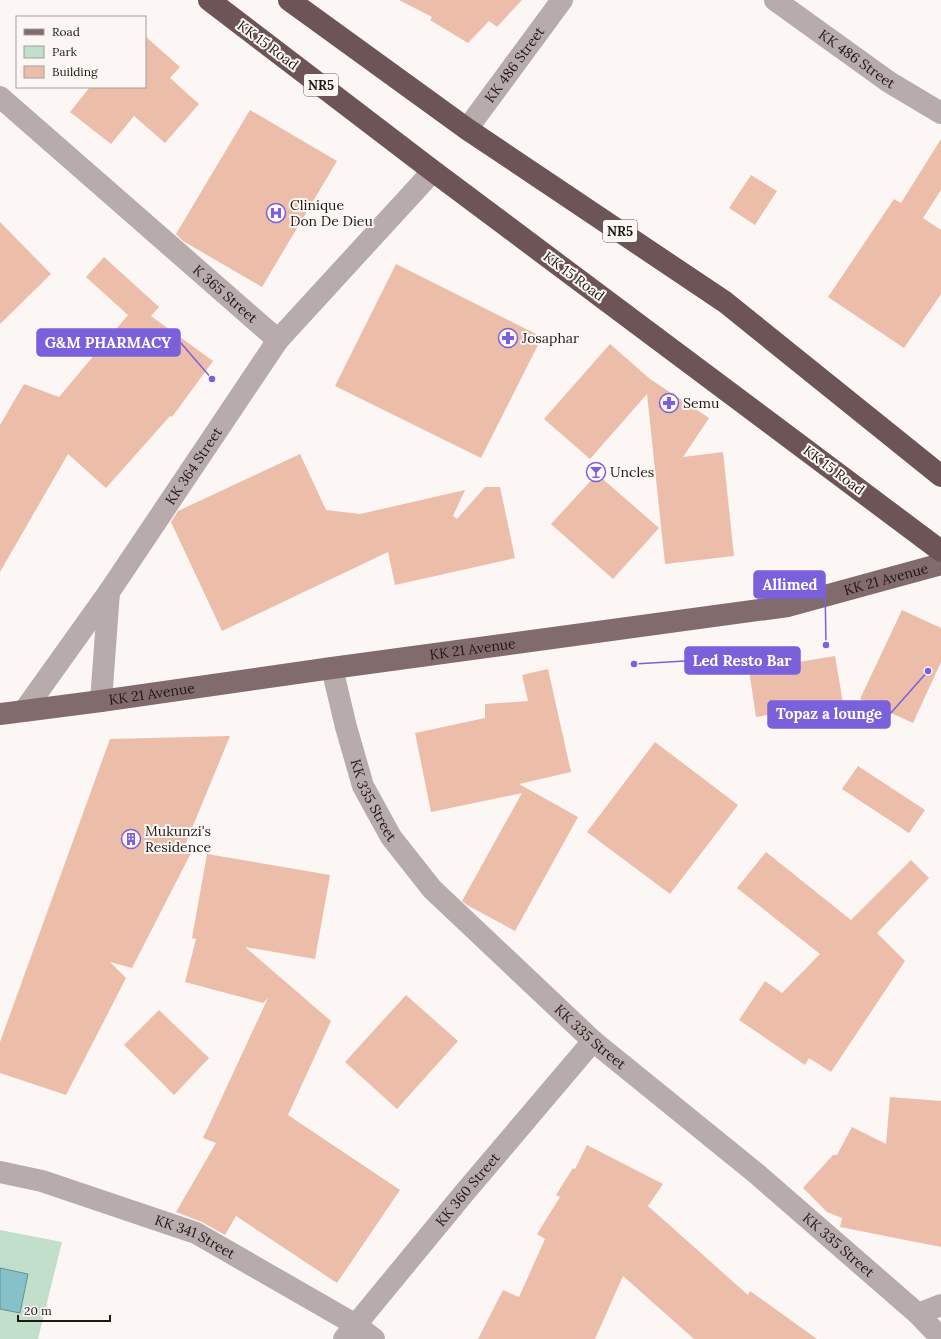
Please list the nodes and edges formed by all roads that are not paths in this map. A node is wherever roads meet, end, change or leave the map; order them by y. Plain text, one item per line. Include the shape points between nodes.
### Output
1 (209, 0) edge
2 (289, 0) edge
3 (562, 0) edge
4 (775, 0) edge
5 (0, 97) edge
6 (941, 113) edge
7 (467, 129) junction
8 (433, 171) junction
9 (278, 340) junction
10 (941, 476) edge
11 (941, 550) edge
12 (941, 564) edge
13 (109, 592) junction
14 (332, 668) junction
15 (101, 702) junction
16 (24, 712) junction
17 (0, 714) edge
18 (593, 1042) junction
19 (0, 1172) edge
20 (941, 1305) edge
21 (918, 1314) junction
22 (350, 1332) edge
23 (941, 1338) edge
24 (374, 1339) edge

1 - 8 highway, KK 15 Road / NR5
2 - 7 highway, NR5
3 - 7 street, KK 486 Street
4 - 6 street, KK 486 Street via 889,82
5 - 9 street, K 365 Street
7 - 10 highway, NR5 via 725,302
8 - 9 street
8 - 11 highway, KK 15 Road / NR5
9 - 13 street, KK 364 Street
12 - 14 main road, KK 21 Avenue via 788,606
13 - 15 street, KK 364 Street
13 - 16 street, KK 364 Street
14 - 15 main road, KK 21 Avenue
14 - 18 street, KK 335 Street via 364,786 391,837 432,889
15 - 16 main road, KK 21 Avenue
16 - 17 main road, KK 21 Avenue
18 - 21 street, KK 335 Street via 757,1174
18 - 22 street, KK 360 Street
19 - 22 street, KK 341 Street via 42,1181 196,1233
20 - 21 street
21 - 23 street, KK 335 Street
22 - 24 street, KK 341 Street

